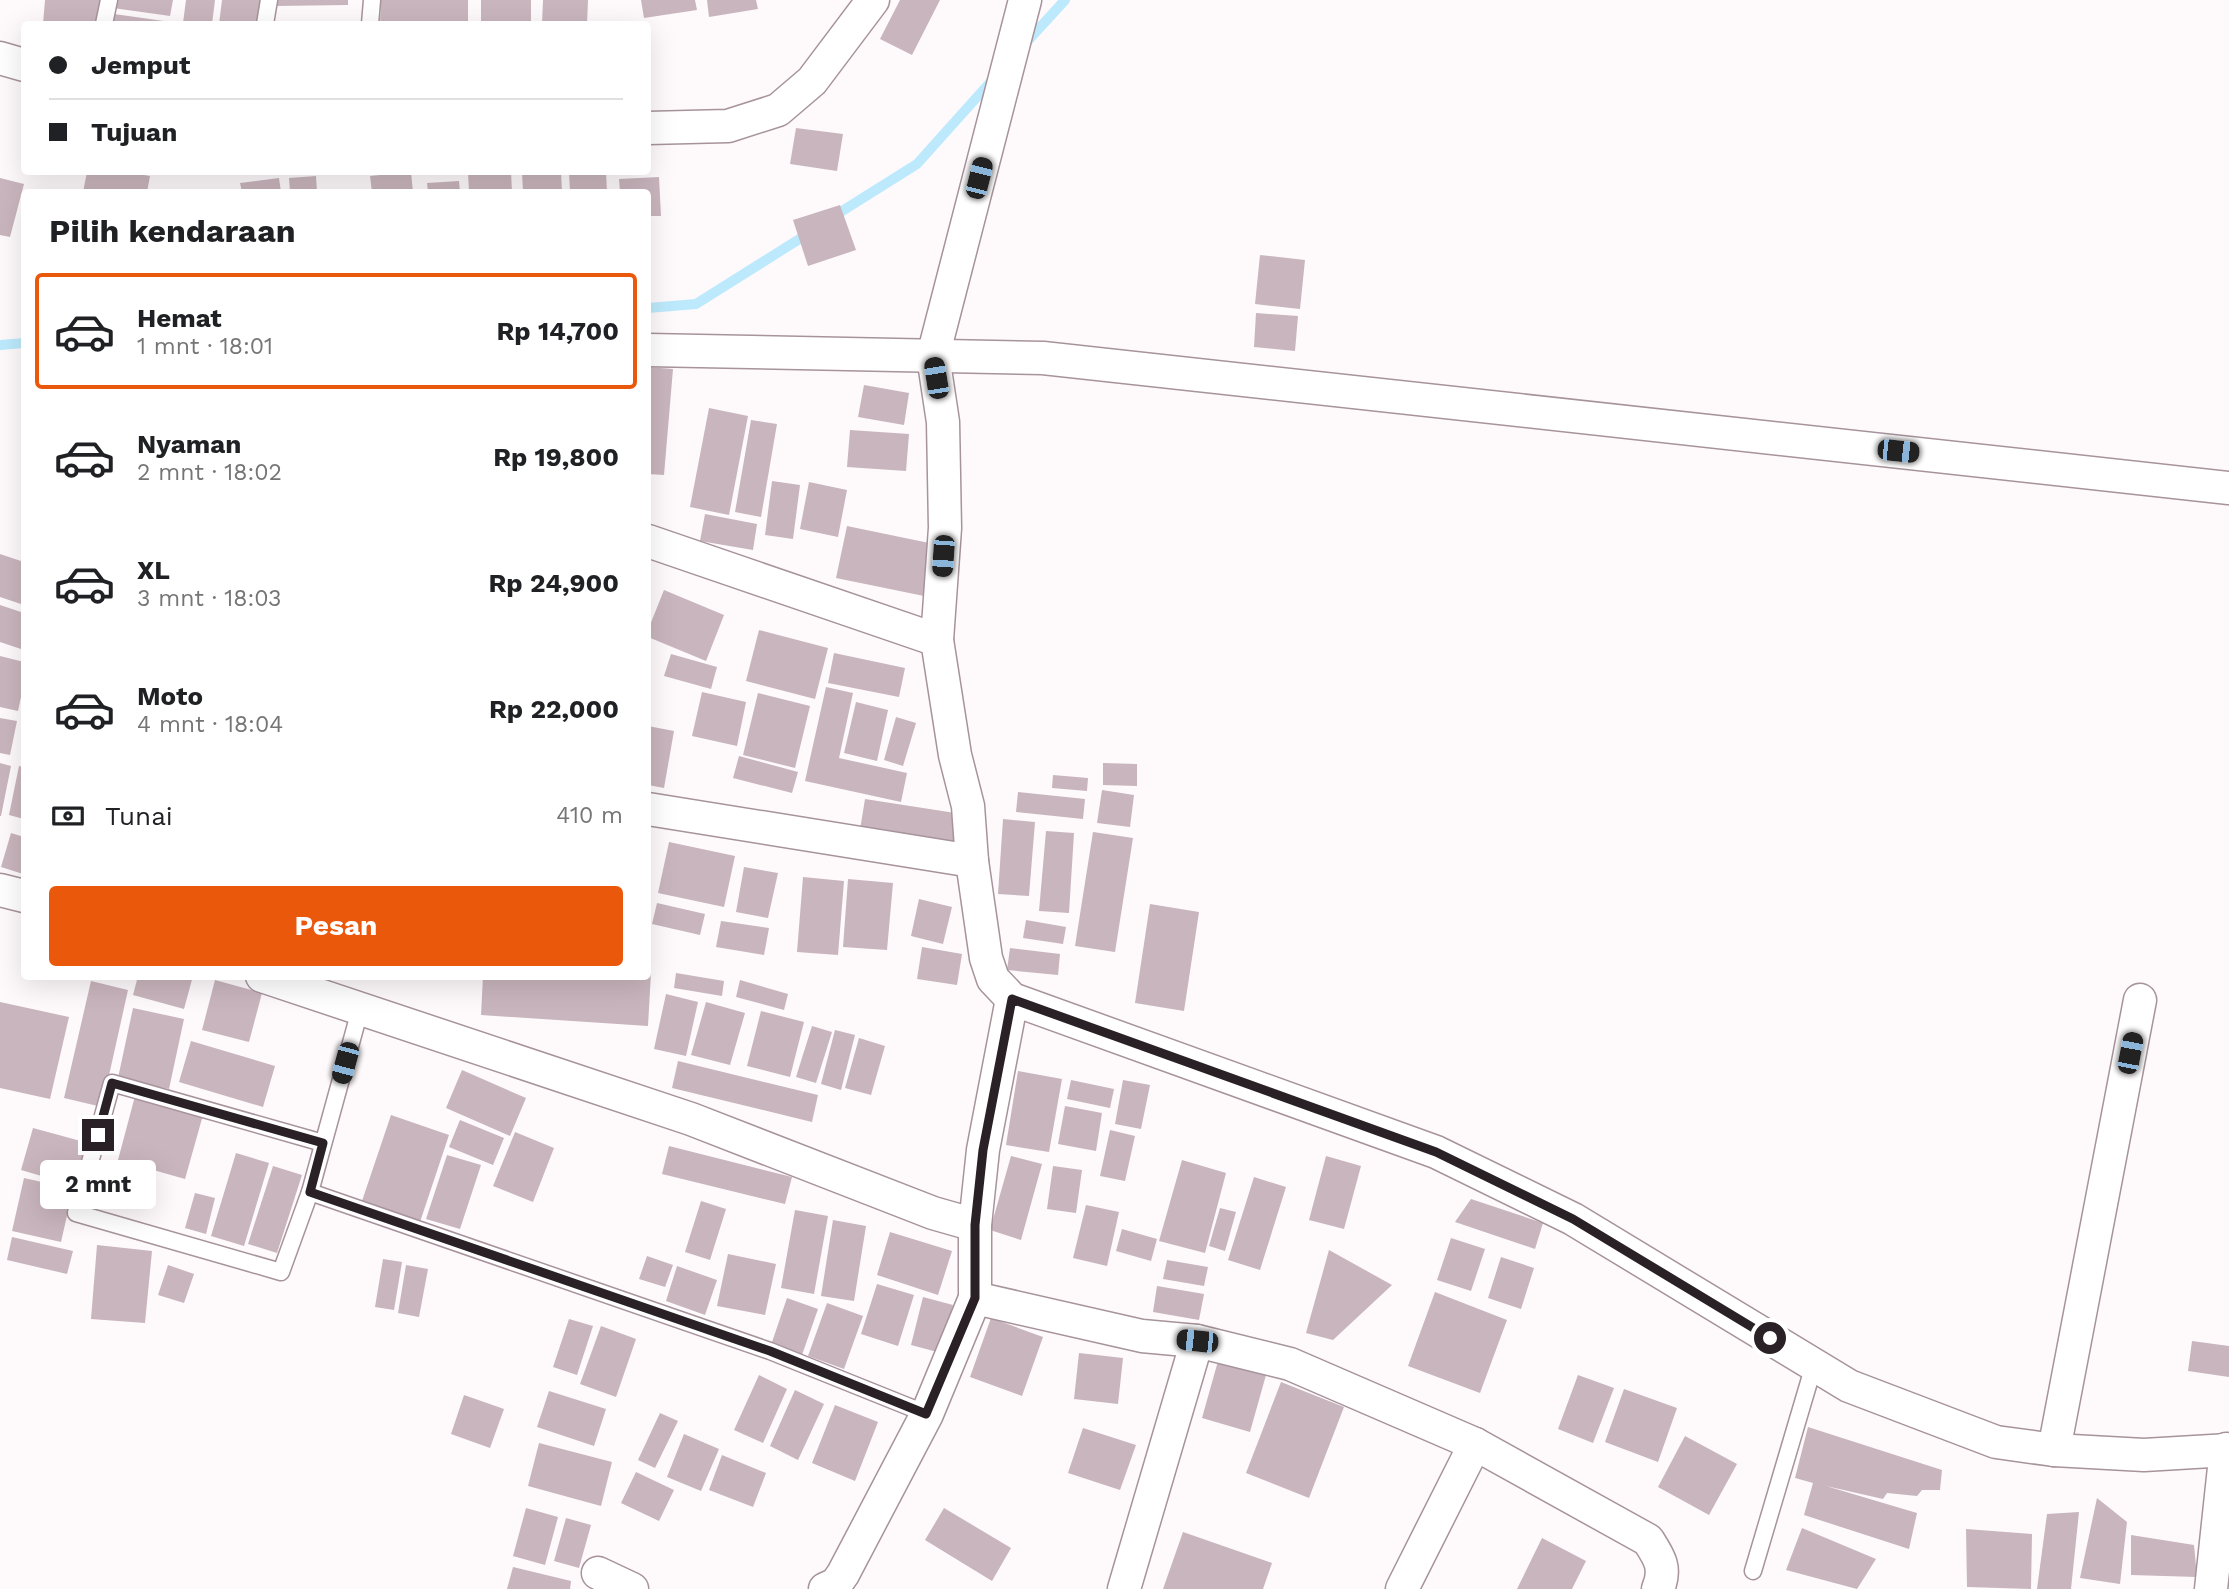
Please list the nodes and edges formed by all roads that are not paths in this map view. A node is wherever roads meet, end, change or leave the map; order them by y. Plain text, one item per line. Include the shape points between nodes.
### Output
1 (109, 0) edge
2 (269, 0) edge
3 (372, 0) edge
4 (873, 0) edge
5 (1025, 0) edge
6 (105, 21) edge
7 (266, 21) edge
8 (370, 21) edge
9 (0, 58) edge
10 (21, 64) edge
11 (651, 128) edge
12 (651, 350) edge
13 (933, 356) junction
14 (2229, 488) edge
15 (651, 542) edge
16 (937, 640) junction
17 (651, 809) edge
18 (972, 861) junction
19 (0, 890) edge
20 (21, 895) edge
21 (274, 980) edge
22 (1012, 999) junction
23 (2140, 1000) dead end
24 (360, 1010) junction
25 (323, 1143) junction
26 (310, 1192) junction
27 (975, 1225) junction
28 (975, 1298) junction
29 (1197, 1341) junction
30 (1814, 1365) junction
31 (926, 1414) junction
32 (1475, 1444) junction
33 (2228, 1449) edge
34 (2054, 1450) junction
35 (1753, 1571) dead end
36 (598, 1573) dead end
37 (632, 1589) edge
38 (825, 1589) edge
39 (1125, 1589) edge
40 (1402, 1589) edge
41 (1658, 1589) edge
42 (2211, 1589) edge

1 - 6 lane
2 - 7 lane
3 - 8 lane
4 - 11 street via 812,80 778,110 729,126
5 - 13 street
9 - 10 street
12 - 13 street
13 - 14 street via 1057,359
13 - 16 street via 943,422 945,528
15 - 16 street
16 - 18 street via 968,806
17 - 18 street
18 - 22 street via 986,958 993,979
19 - 20 street
21 - 24 street
22 - 27 street via 983,1150
22 - 30 street via 1436,1152 1573,1219
23 - 34 street
24 - 25 lane
24 - 27 street via 691,1119
25 - 26 lane
25 - 26 lane via 112,1083 76,1213 281,1272
26 - 31 lane via 770,1351
27 - 28 street
28 - 29 street via 1142,1336
28 - 31 street
29 - 32 street via 1290,1364
29 - 39 street
30 - 34 street via 1849,1386 1996,1441
30 - 35 lane
31 - 38 street via 843,1574
32 - 40 street
32 - 41 street via 1648,1540 1661,1560
33 - 34 street via 2144,1455
33 - 42 street
36 - 37 street

